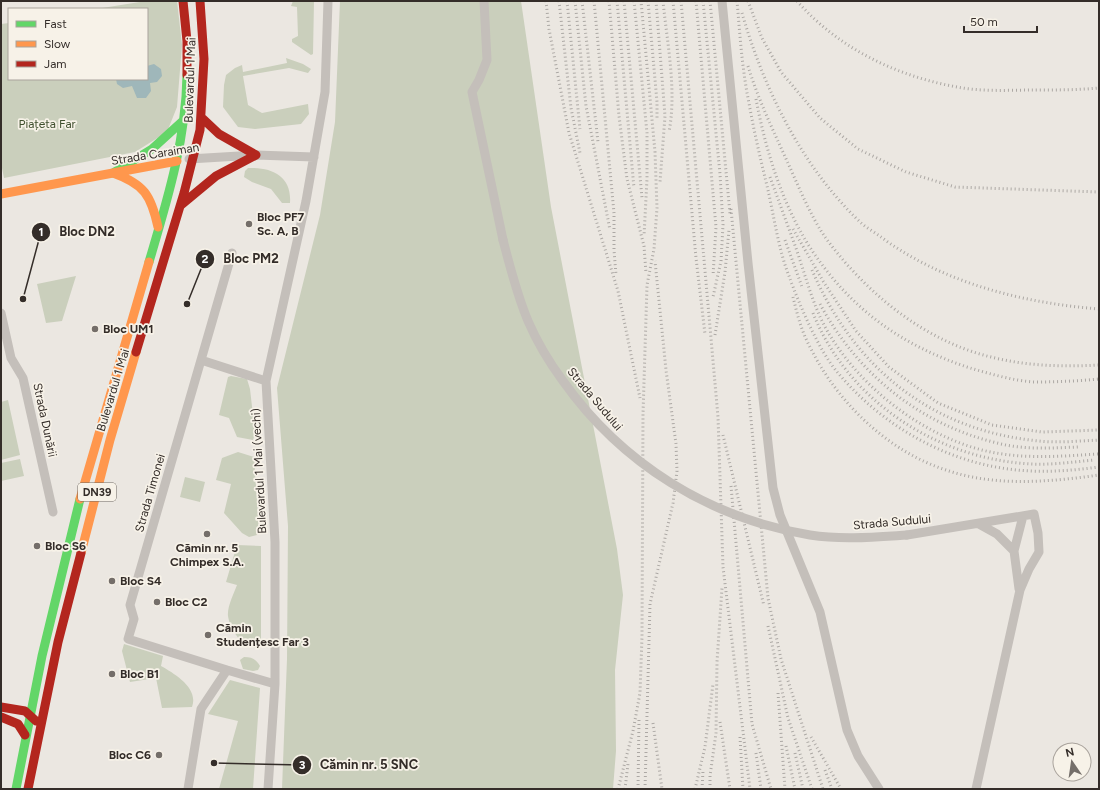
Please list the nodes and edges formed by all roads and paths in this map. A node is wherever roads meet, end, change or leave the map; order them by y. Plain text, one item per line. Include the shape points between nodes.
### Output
1 (183, 1) edge
2 (200, 1) edge
3 (328, 1) edge
4 (484, 1) edge
5 (722, 1) edge
6 (202, 118) junction
7 (185, 120) junction
8 (256, 155) junction
9 (314, 157) junction
10 (193, 159) junction
11 (177, 161) junction
12 (113, 173) junction
13 (1, 194) edge
14 (180, 206) junction
15 (158, 228) junction
16 (232, 253) dead end
17 (1, 313) edge
18 (201, 360) junction
19 (266, 380) junction
20 (53, 512) dead end
21 (1023, 516) junction
22 (979, 524) junction
23 (1014, 550) junction
24 (1020, 590) junction
25 (226, 670) junction
26 (275, 684) junction
27 (1, 707) edge
28 (29, 713) junction
29 (1, 717) edge
30 (25, 735) junction
31 (31, 771) junction
32 (16, 789) edge
33 (28, 789) edge
34 (188, 789) edge
35 (268, 789) edge
36 (879, 789) edge
37 (976, 789) edge

1 - 7 main road, Bulevardul 1 Mai via 188,60
2 - 6 main road, Bulevardul 1 Mai via 204,47
3 - 9 street, Bulevardul 1 Mai (vechi) via 325,92
4 - 22 street, Strada Sudului, bridge via 487,60 472,92 502,240 513,279 544,355 577,400 615,442 646,467 698,499 755,522 811,535 861,538 907,535
5 - 36 street via 774,488 780,515 820,612 847,730 858,756
6 - 8 main road via 219,134
6 - 10 main road, Bulevardul 1 Mai
7 - 11 main road, Bulevardul 1 Mai
7 - 12 main road via 162,141
8 - 9 street, Strada Caraiman
8 - 10 street, Strada Caraiman
8 - 14 main road via 224,169
9 - 19 street, Bulevardul 1 Mai (vechi)
10 - 11 street, Strada Caraiman
10 - 14 main road, Bulevardul 1 Mai / DN39
11 - 12 main road, Strada Caraiman
11 - 15 main road, Bulevardul 1 Mai
12 - 13 main road, Strada Caraiman
12 - 15 main road via 136,181 144,188
14 - 31 main road, Bulevardul 1 Mai / DN39 via 110,440 58,642
15 - 28 main road, Bulevardul 1 Mai via 82,491
16 - 18 street, Strada Timonei
17 - 20 street, Strada Dunării via 11,358 23,378
18 - 19 street
18 - 25 street, Strada Timonei via 130,605 134,619 128,639
19 - 26 street, Bulevardul 1 Mai (vechi) via 275,542
21 - 22 street, Strada Sudului
21 - 23 street, Strada Sudului
21 - 24 street, Strada Sudului via 1034,514 1039,552
22 - 23 street via 997,534
23 - 24 street, Strada Sudului
24 - 37 street, Strada Sudului
25 - 26 street, Strada Timonei
25 - 34 street via 201,709
26 - 35 street, Bulevardul 1 Mai (vechi)
27 - 28 main road
28 - 30 main road, Bulevardul 1 Mai
28 - 31 main road via 36,723
29 - 30 main road via 18,724
30 - 32 main road, Bulevardul 1 Mai
31 - 33 main road, DN39

